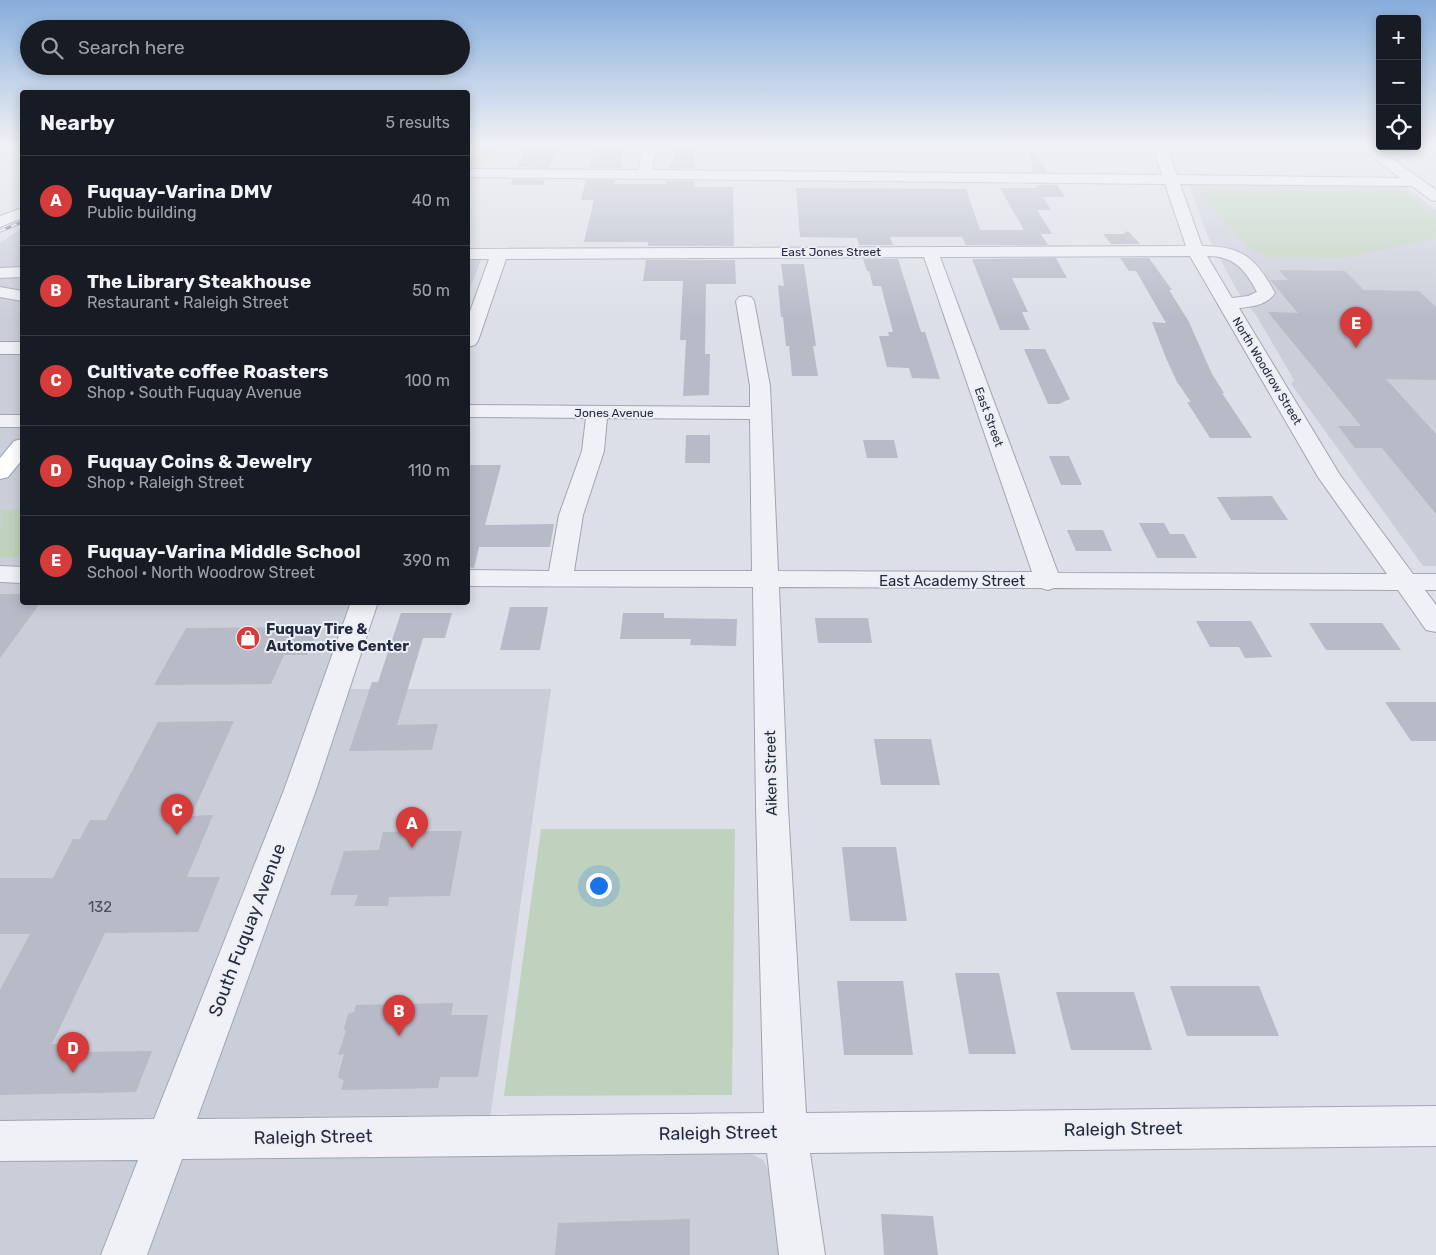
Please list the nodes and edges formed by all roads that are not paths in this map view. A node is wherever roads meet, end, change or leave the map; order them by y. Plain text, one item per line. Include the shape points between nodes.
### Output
1 (1179, 203) edge
2 (20, 214) edge
3 (0, 222) edge
4 (1195, 250) junction
5 (930, 252) junction
6 (470, 254) edge
7 (499, 254) junction
8 (20, 260) edge
9 (0, 261) edge
10 (0, 273) edge
11 (20, 274) edge
12 (20, 277) edge
13 (10, 293) edge
14 (745, 301) dead end
15 (1227, 304) junction
16 (470, 335) edge
17 (470, 411) edge
18 (597, 413) junction
19 (760, 413) junction
20 (0, 420) edge
21 (20, 420) edge
22 (20, 448) edge
23 (0, 472) edge
24 (0, 574) edge
25 (20, 574) edge
26 (470, 578) edge
27 (560, 579) junction
28 (767, 580) junction
29 (1048, 582) junction
30 (1405, 582) junction
31 (1436, 582) edge
32 (364, 605) edge
33 (1436, 624) edge
34 (1436, 1126) edge
35 (786, 1132) junction
36 (168, 1138) junction
37 (0, 1141) edge
38 (124, 1255) edge
39 (802, 1255) edge

1 - 4 street, North Woodrow Street
2 - 3 street
4 - 5 street, East Jones Street
4 - 15 street, North Woodrow Street
4 - 15 street, East Jones Street via 1235,254 1244,260 1266,293 1253,300
5 - 7 street, East Jones Street
5 - 29 street, East Street
6 - 7 street, East Jones Street
7 - 16 street
8 - 9 street
10 - 11 street
12 - 13 street
14 - 19 street, Aiken Street via 760,386
15 - 30 street, North Woodrow Street via 1330,477
17 - 18 street, Jones Avenue
18 - 19 street, Jones Avenue
18 - 27 street via 593,451 571,515
19 - 28 street, Aiken Street
20 - 21 street
22 - 23 main road
24 - 25 street
26 - 27 street, East Academy Street
27 - 28 street, East Academy Street
28 - 29 street, East Academy Street
28 - 35 street, Aiken Street via 772,808
29 - 30 street, East Academy Street
30 - 31 street, East Academy Street
30 - 33 street, North Woodrow Street
32 - 36 street, South Fuquay Avenue via 300,790
34 - 35 street, Raleigh Street
35 - 36 street, Raleigh Street
35 - 39 street, Aiken Street
36 - 37 street, Raleigh Street
36 - 38 street, South Fuquay Avenue

